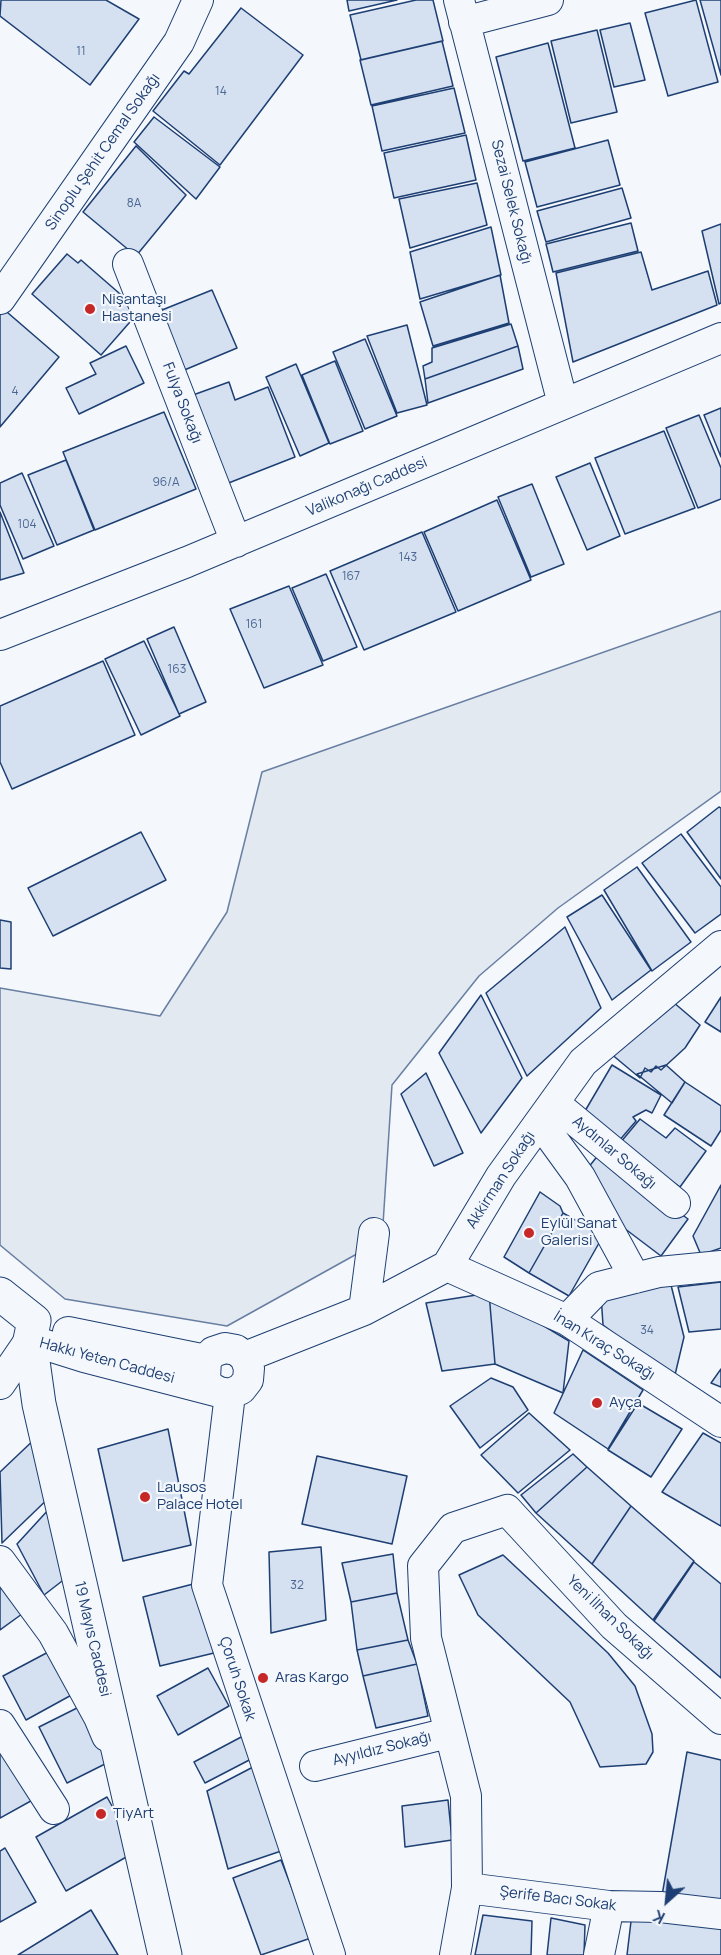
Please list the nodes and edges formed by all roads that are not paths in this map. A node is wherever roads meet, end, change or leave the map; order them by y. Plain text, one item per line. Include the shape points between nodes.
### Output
1 (198, 0) edge
2 (548, 0) edge
3 (461, 11) edge
4 (128, 264) dead end
5 (0, 299) edge
6 (721, 338) edge
7 (563, 404) junction
8 (236, 542) junction
9 (3, 632) edge
10 (721, 946) edge
11 (547, 1112) junction
12 (675, 1203) dead end
13 (375, 1233) dead end
14 (447, 1266) junction
15 (721, 1266) edge
16 (635, 1278) junction
17 (0, 1294) edge
18 (364, 1311) junction
19 (0, 1320) edge
20 (567, 1320) junction
21 (32, 1331) junction
22 (245, 1357) junction
23 (206, 1360) junction
24 (0, 1384) edge
25 (225, 1393) junction
26 (721, 1422) edge
27 (0, 1562) edge
28 (721, 1719) edge
29 (0, 1725) edge
30 (448, 1733) junction
31 (315, 1766) dead end
32 (123, 1778) junction
33 (54, 1809) dead end
34 (467, 1888) junction
35 (609, 1906) junction
36 (721, 1914) edge
37 (165, 1955) edge
38 (330, 1955) edge
39 (455, 1955) edge
40 (600, 1955) edge

1 - 5 street, Sinoplu Şehit Cemal Sokağı via 179,42
2 - 3 street
3 - 7 street, Sezai Selek Sokağı
4 - 8 street, Fulya Sokağı
6 - 7 street, Valikonağı Caddesi
7 - 8 street, Valikonağı Caddesi
8 - 9 street, Valikonağı Caddesi
10 - 11 street, Akkirman Sokağı via 583,1062
11 - 12 street, Aydınlar Sokağı
11 - 14 street, Akkirman Sokağı via 501,1176
11 - 16 street
13 - 18 street
14 - 18 street
14 - 20 street, İnan Kıraç Sokağı
15 - 16 street
16 - 20 street via 598,1287
17 - 21 main road, Hakkı Yeten Caddesi
18 - 22 street
19 - 21 main road, Hakkı Yeten Caddesi
20 - 26 street, İnan Kıraç Sokağı
21 - 23 street, Hakkı Yeten Caddesi
21 - 24 street
21 - 25 street, Hakkı Yeten Caddesi
21 - 32 main road, 19 Mayıs Caddesi via 39,1404
22 - 23 street via 225,1348 213,1352
22 - 25 street via 248,1380 241,1389
23 - 25 street via 205,1379 210,1388
25 - 38 street, Çoruh Sokak via 207,1585
27 - 32 street via 53,1633 99,1717
28 - 30 street, Yeni İlhan Sokağı via 614,1626 507,1510 453,1528 423,1566 426,1638
29 - 33 street
30 - 31 street, Ayyıldız Sokağı
30 - 34 street via 466,1796
32 - 37 main road, 19 Mayıs Caddesi
34 - 35 street, Şerife Bacı Sokak
34 - 39 street
35 - 36 street, Şerife Bacı Sokak
35 - 40 street

